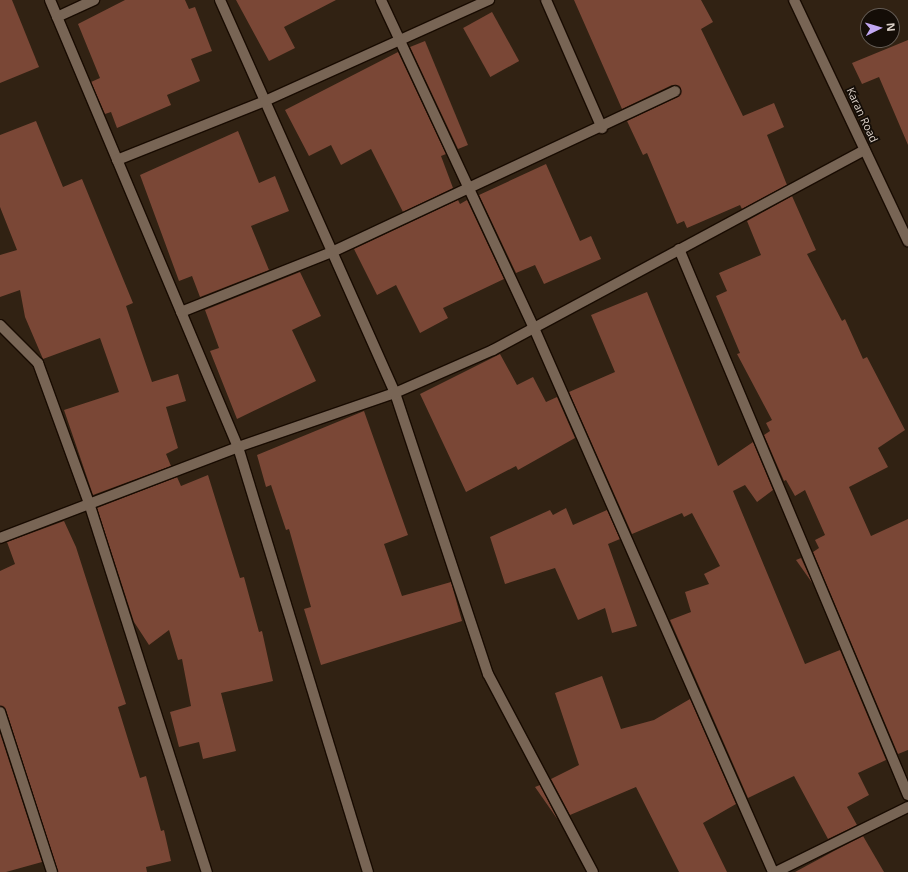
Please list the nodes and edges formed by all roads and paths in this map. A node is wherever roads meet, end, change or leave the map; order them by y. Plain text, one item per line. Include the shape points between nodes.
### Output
1 (50, 0) edge
2 (94, 0) edge
3 (220, 0) edge
4 (381, 0) edge
5 (489, 0) edge
6 (546, 0) edge
7 (794, 0) edge
8 (57, 17) junction
9 (400, 40) junction
10 (675, 92) dead end
11 (265, 101) junction
12 (602, 128) junction
13 (865, 150) junction
14 (117, 160) junction
15 (469, 189) junction
16 (908, 241) edge
17 (679, 249) junction
18 (332, 252) junction
19 (181, 312) junction
20 (0, 325) edge
21 (534, 328) junction
22 (395, 393) junction
23 (238, 447) junction
24 (89, 503) junction
25 (0, 538) edge
26 (0, 712) edge
27 (907, 789) edge
28 (908, 807) edge
29 (52, 872) edge
30 (207, 872) edge
31 (368, 872) edge
32 (593, 872) edge
33 (773, 872) edge
34 (776, 872) edge

1 - 8 street
2 - 8 street
3 - 11 street
4 - 9 street
5 - 9 street
6 - 12 street
7 - 13 street, Karan Road
8 - 14 street
9 - 11 street
9 - 15 street
10 - 12 street
11 - 14 street
11 - 18 street
12 - 15 street
13 - 16 street, Karan Road
13 - 17 street
14 - 19 street
15 - 18 street
15 - 21 street
17 - 21 street
17 - 27 street
18 - 19 street
18 - 22 street
19 - 23 street
20 - 24 street via 38,364
21 - 22 street via 493,350
21 - 33 street
22 - 23 street
22 - 32 street via 488,674
23 - 24 street
23 - 31 street
24 - 25 street
24 - 30 street
26 - 29 street
28 - 34 street

